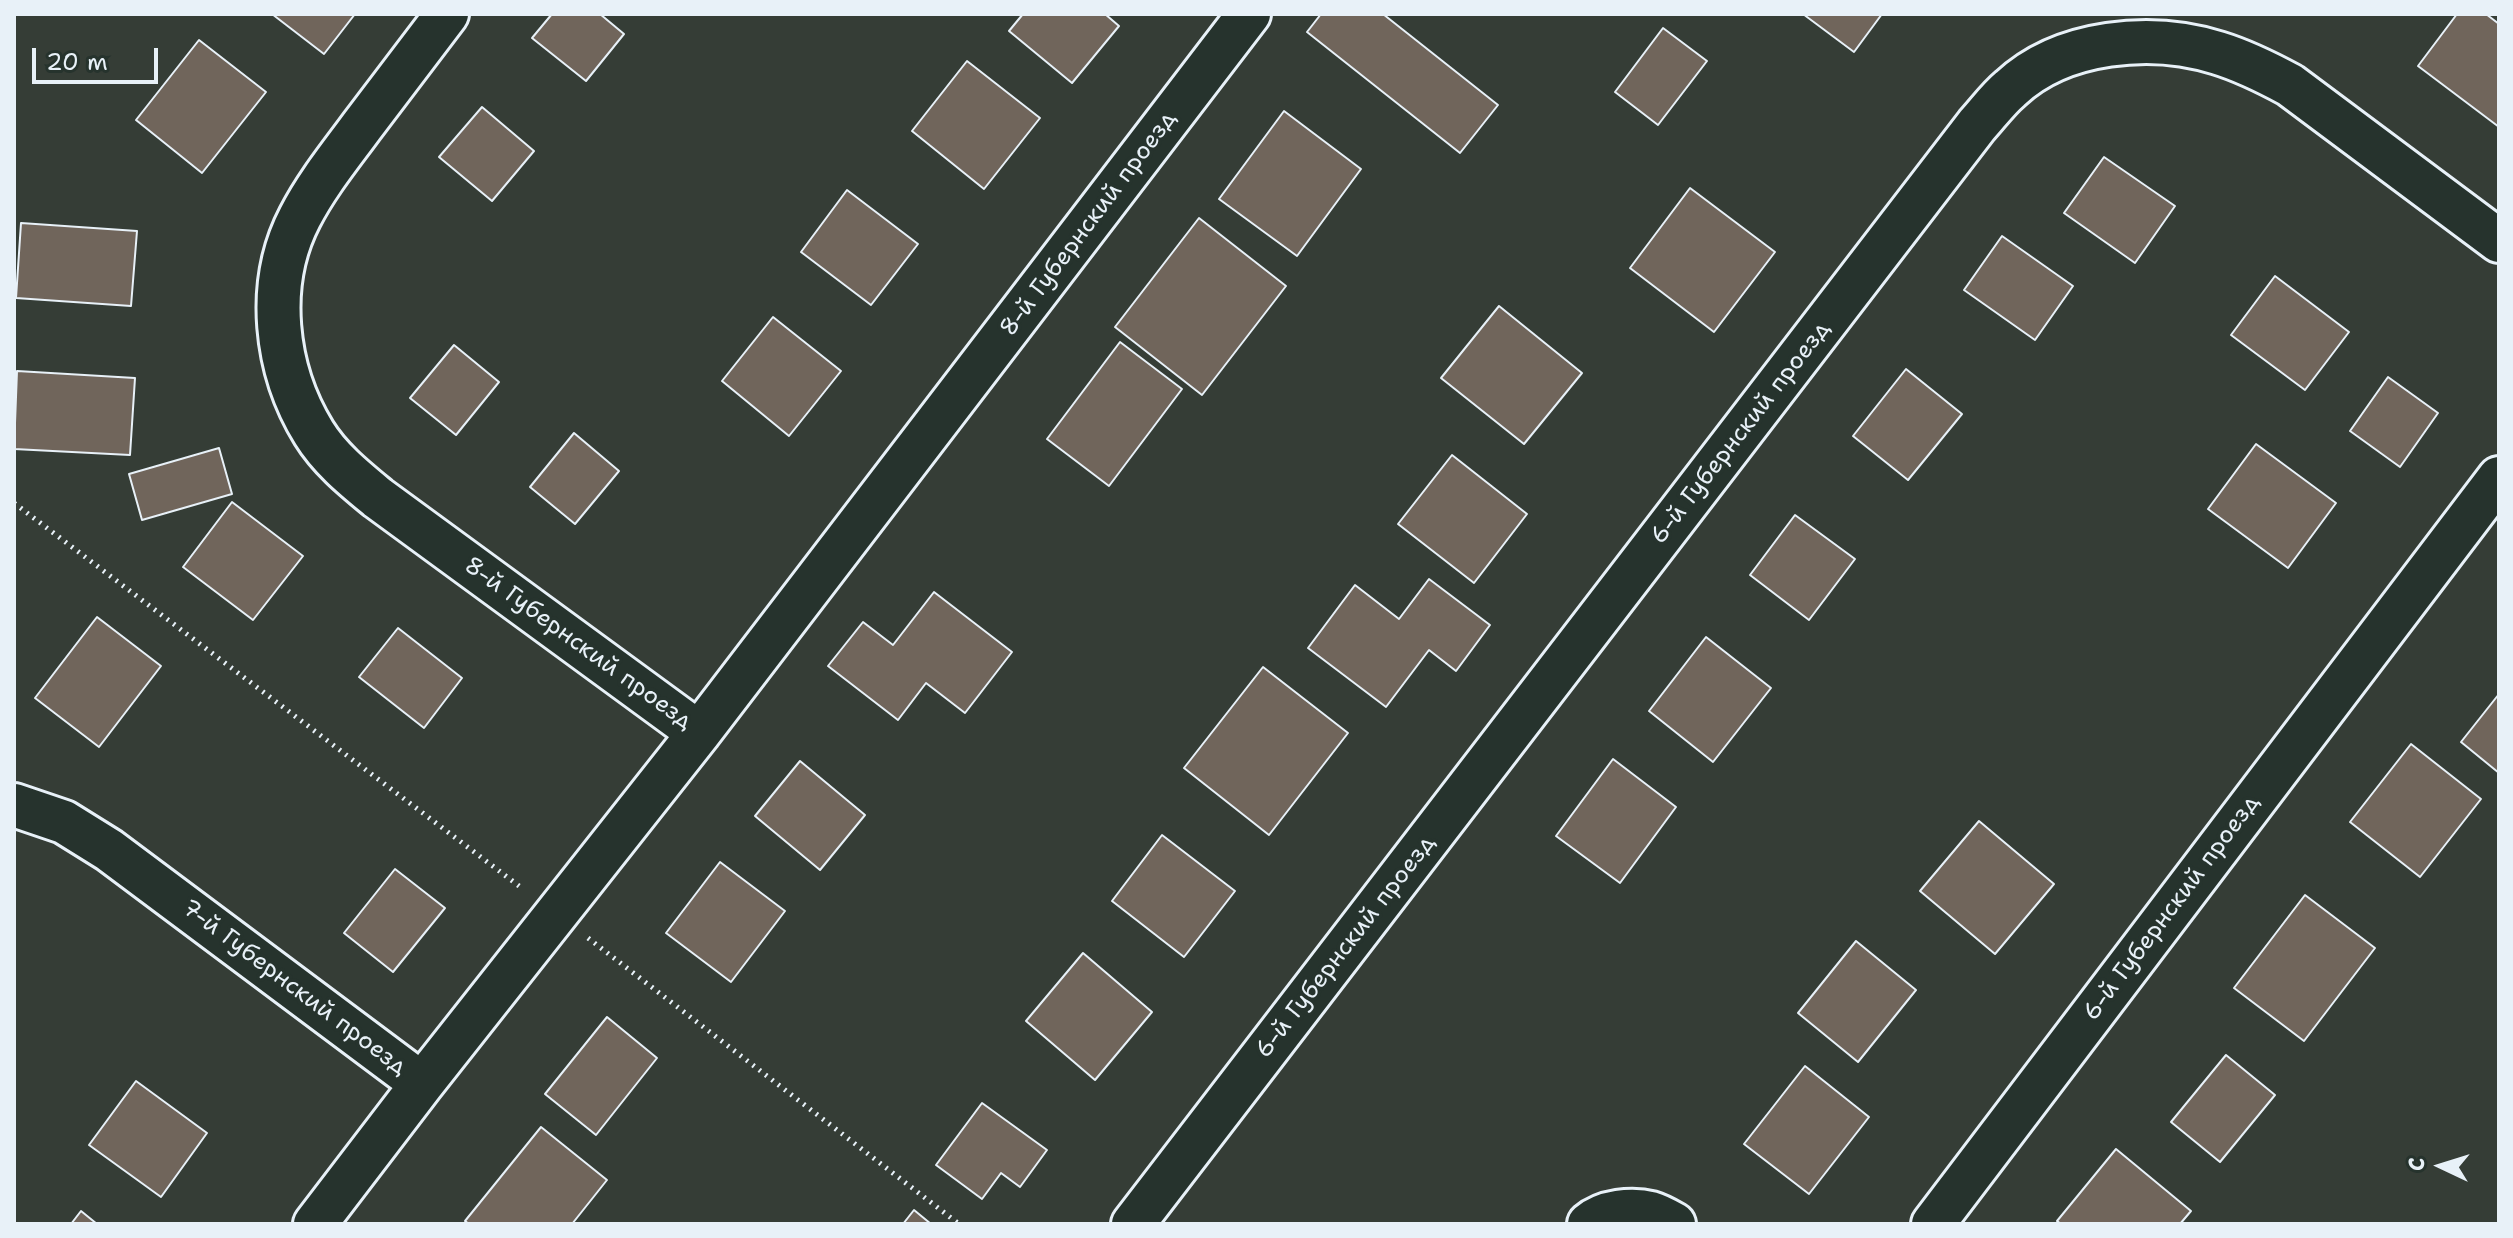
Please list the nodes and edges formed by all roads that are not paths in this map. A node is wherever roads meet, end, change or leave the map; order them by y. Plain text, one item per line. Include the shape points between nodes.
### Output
1 (447, 14) edge
2 (1249, 14) edge
3 (2499, 241) edge
4 (2499, 478) edge
5 (699, 733) junction
6 (14, 805) edge
7 (422, 1084) junction
8 (315, 1224) edge
9 (1133, 1224) edge
10 (1589, 1224) edge
11 (1674, 1224) edge
12 (1933, 1224) edge

1 - 5 street, 8-й Губернский проезд via 321,180 298,219 283,262 278,307 281,351 294,395 315,435 344,470
2 - 5 street, 8-й Губернский проезд
3 - 9 street, 6-й Губернский проезд via 2290,85 2215,52 2175,44 2092,48 2052,60 2011,88 1977,125
4 - 12 street, 6-й Губернский проезд
5 - 7 street
6 - 7 street, 7-й Губернский проезд via 64,822 109,850
7 - 8 street, 7-й Губернский проезд
10 - 11 street via 1622,1211 1651,1213

